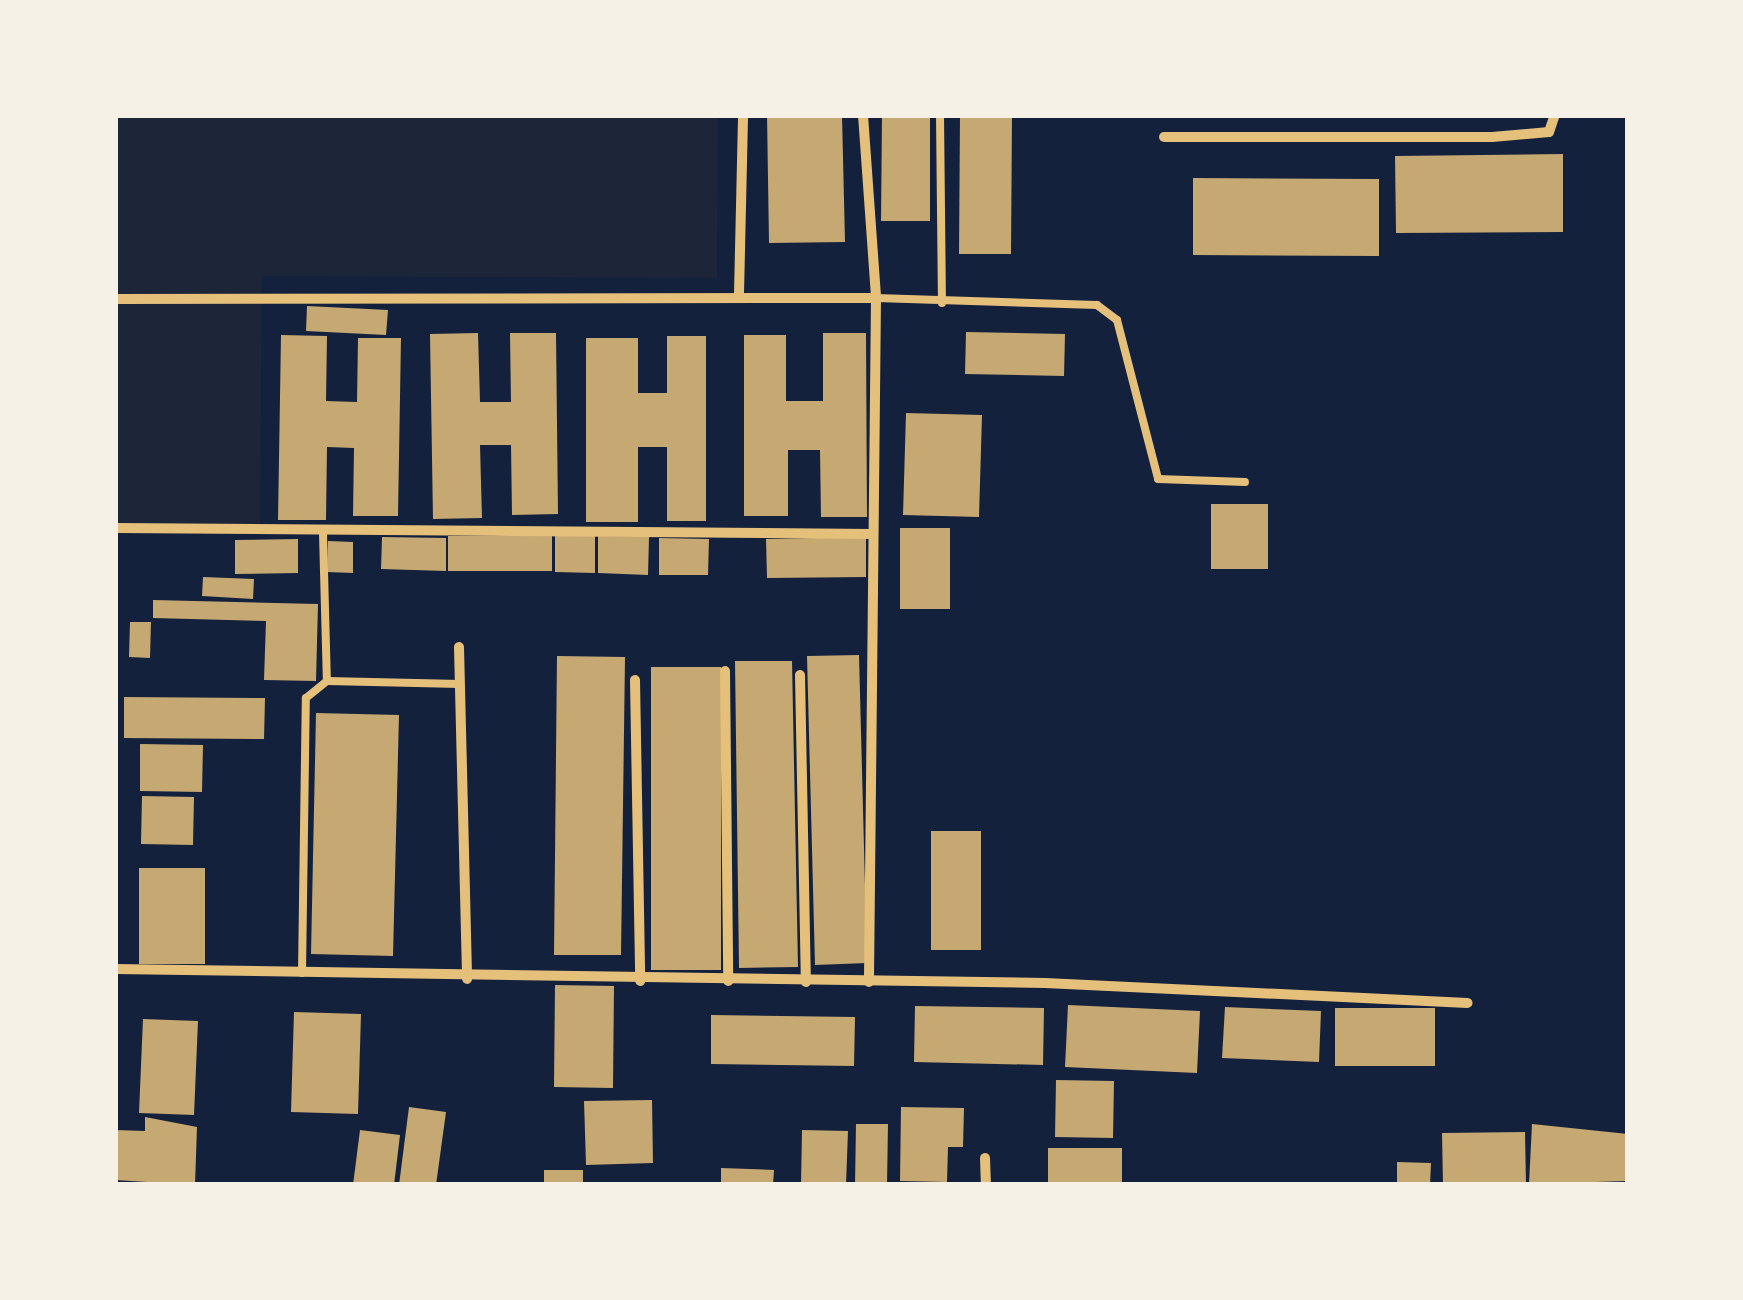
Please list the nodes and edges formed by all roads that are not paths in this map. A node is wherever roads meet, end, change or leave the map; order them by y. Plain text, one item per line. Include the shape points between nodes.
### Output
1 (743, 115) edge
2 (864, 115) edge
3 (940, 115) edge
4 (1555, 115) edge
5 (1164, 138) dead end
6 (740, 294) junction
7 (876, 298) junction
8 (115, 299) edge
9 (942, 303) junction
10 (1245, 482) dead end
11 (115, 528) edge
12 (323, 533) junction
13 (873, 534) junction
14 (459, 647) dead end
15 (725, 671) dead end
16 (800, 675) dead end
17 (634, 680) dead end
18 (327, 682) junction
19 (460, 684) junction
20 (115, 969) edge
21 (302, 975) junction
22 (468, 980) junction
23 (640, 980) junction
24 (728, 981) junction
25 (806, 982) junction
26 (869, 982) junction
27 (1468, 1003) dead end
28 (986, 1158) dead end
29 (986, 1185) edge

1 - 6 street
2 - 7 street
3 - 9 lane
4 - 5 street via 1549,132 1492,138
6 - 7 street
6 - 8 street
7 - 9 lane
7 - 13 street
9 - 10 lane via 1097,306 1117,320 1158,479
11 - 12 street
12 - 13 street
12 - 18 lane
13 - 26 street
14 - 19 street
15 - 24 street
16 - 25 street
17 - 23 street
18 - 19 lane
18 - 21 lane via 306,698
19 - 22 street
20 - 21 street
21 - 22 street
22 - 23 street
23 - 24 street
24 - 25 street
25 - 26 street
26 - 27 street
28 - 29 street

